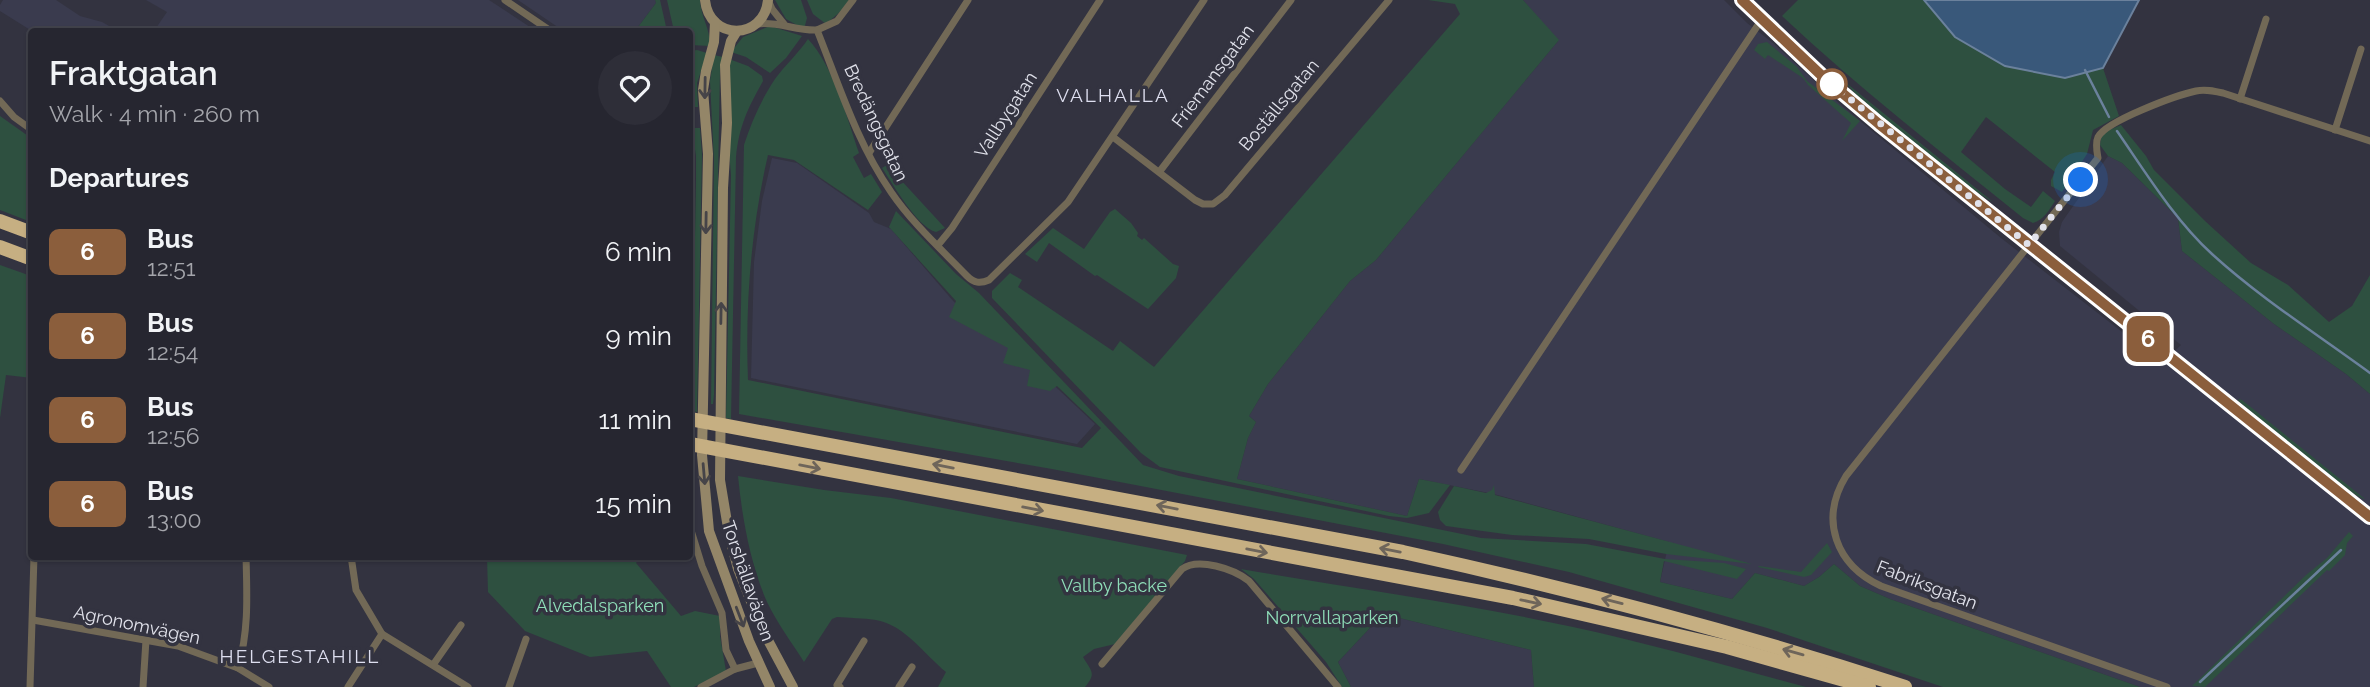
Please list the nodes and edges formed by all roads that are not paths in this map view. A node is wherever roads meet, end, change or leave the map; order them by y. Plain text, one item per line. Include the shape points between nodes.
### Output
1 (505, 0) edge
2 (705, 0) edge
3 (768, 0) edge
4 (853, 0) edge
5 (968, 0) edge
6 (1100, 0) edge
7 (1205, 0) edge
8 (1291, 0) edge
9 (1389, 0) edge
10 (1742, 0) edge
11 (1762, 19) junction
12 (2266, 19) dead end
13 (715, 23) junction
14 (757, 24) junction
15 (785, 24) junction
16 (546, 28) edge
17 (817, 30) junction
18 (737, 31) junction
19 (2361, 49) dead end
20 (2240, 99) junction
21 (0, 101) edge
22 (28, 127) edge
23 (2334, 130) junction
24 (1113, 137) junction
25 (2370, 141) edge
26 (869, 153) junction
27 (1160, 171) junction
28 (0, 220) edge
29 (28, 231) edge
30 (938, 245) junction
31 (2029, 245) junction
32 (0, 247) edge
33 (28, 258) edge
34 (693, 420) edge
35 (693, 445) edge
36 (1461, 471) dead end
37 (2370, 517) edge
38 (693, 537) edge
39 (34, 560) edge
40 (246, 560) edge
41 (352, 560) edge
42 (33, 620) junction
43 (461, 625) dead end
44 (382, 634) junction
45 (527, 639) dead end
46 (146, 640) junction
47 (864, 642) dead end
48 (775, 654) junction
49 (758, 663) junction
50 (1102, 664) dead end
51 (433, 665) junction
52 (912, 667) dead end
53 (238, 668) junction
54 (735, 670) junction
55 (30, 687) edge
56 (143, 687) edge
57 (269, 687) edge
58 (348, 687) edge
59 (468, 687) edge
60 (509, 687) edge
61 (701, 687) edge
62 (770, 687) edge
63 (793, 687) edge
64 (840, 687) edge
65 (899, 687) edge
66 (1338, 687) edge
67 (1869, 687) edge
68 (1905, 687) edge
69 (2167, 687) edge

1 - 16 street
2 - 13 main road
3 - 14 main road
3 - 15 street
4 - 17 street via 837,21
5 - 26 street
6 - 30 street, Vallbygatan
7 - 24 street, Bredängsgatan
8 - 27 street, Friemansgatan
9 - 27 street, Boställsgatan via 1219,201 1203,204
10 - 11 main road
11 - 31 main road via 1821,75
11 - 36 street
12 - 20 street
13 - 18 main road
13 -> 49 main road, Torshällavägen via 703,90 708,154 702,455 709,531
14 - 15 street
14 - 18 main road
15 - 17 street
17 - 26 street, Bredängsgatan
48 -> 18 main road, Torshällavägen via 738,569 720,480 725,65
19 - 23 street
20 - 23 street, Fabriksgatan
20 - 31 street, Fabriksgatan via 2198,90 2107,127 2098,135 2098,158
21 - 22 street
23 - 25 street, Fabriksgatan
24 - 27 street, Boställsgatan
24 - 30 street, Bredängsgatan via 1068,202 989,280 972,281
26 - 30 street, Bredängsgatan via 892,195
28 - 29 highway
31 - 37 main road
31 - 69 street, Fabriksgatan via 1846,476 1835,497 1835,538 1854,570 1881,586
32 - 33 highway
68 -> 34 highway via 1615,602 1403,552
35 -> 67 highway via 1513,598
38 - 54 street via 722,613 726,650
39 - 42 street
40 - 53 street via 247,617
41 - 44 street via 356,590
42 - 46 street, Agronomvägen
42 - 55 street
43 - 51 street
44 - 51 street
44 - 58 street
45 - 60 street
46 - 53 street, Agronomvägen
46 - 56 street
47 - 64 street via 837,685
48 - 49 main road
48 - 63 main road, Torshällavägen
49 - 54 street
49 - 62 main road, Torshällavägen
50 - 66 street via 1182,569 1193,564 1233,570 1249,581
51 - 59 street
52 - 65 street
53 - 57 street, Agronomvägen
54 - 61 street

